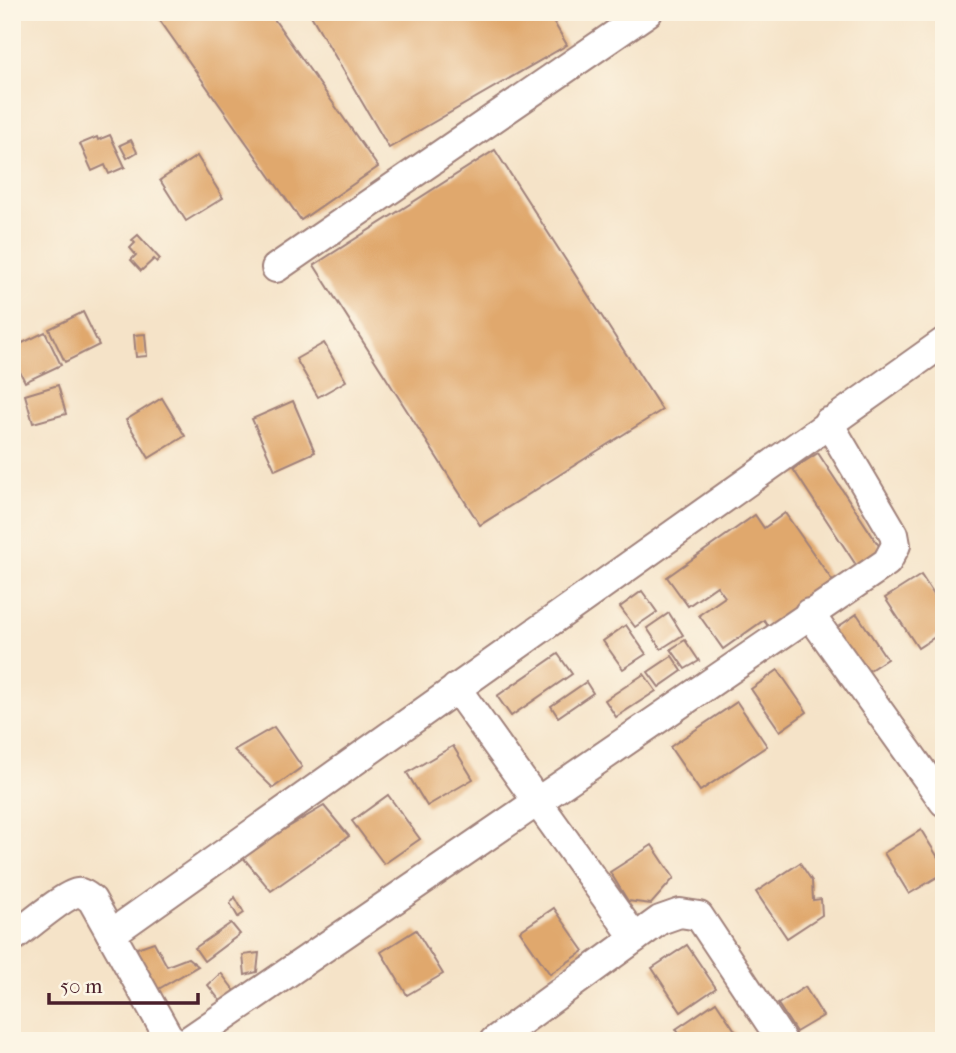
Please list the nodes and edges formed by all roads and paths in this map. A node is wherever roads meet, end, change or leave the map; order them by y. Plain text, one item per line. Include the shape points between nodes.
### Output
1 (648, 12) edge
2 (276, 268) dead end
3 (944, 342) edge
4 (828, 422) junction
5 (809, 613) junction
6 (456, 688) junction
7 (537, 802) junction
8 (944, 803) edge
9 (111, 934) junction
10 (12, 938) edge
11 (635, 938) junction
12 (174, 1041) edge
13 (188, 1041) edge
14 (494, 1041) edge
15 (782, 1041) edge

1 - 2 street
3 - 4 street
4 - 5 street via 894,534 896,545 887,562
4 - 6 street
5 - 7 street
5 - 8 street
6 - 7 street
6 - 9 street
7 - 11 street
7 - 13 street
9 - 10 street via 92,900 77,893
9 - 12 street
11 - 14 street
11 - 15 street via 660,920 680,913 699,916

